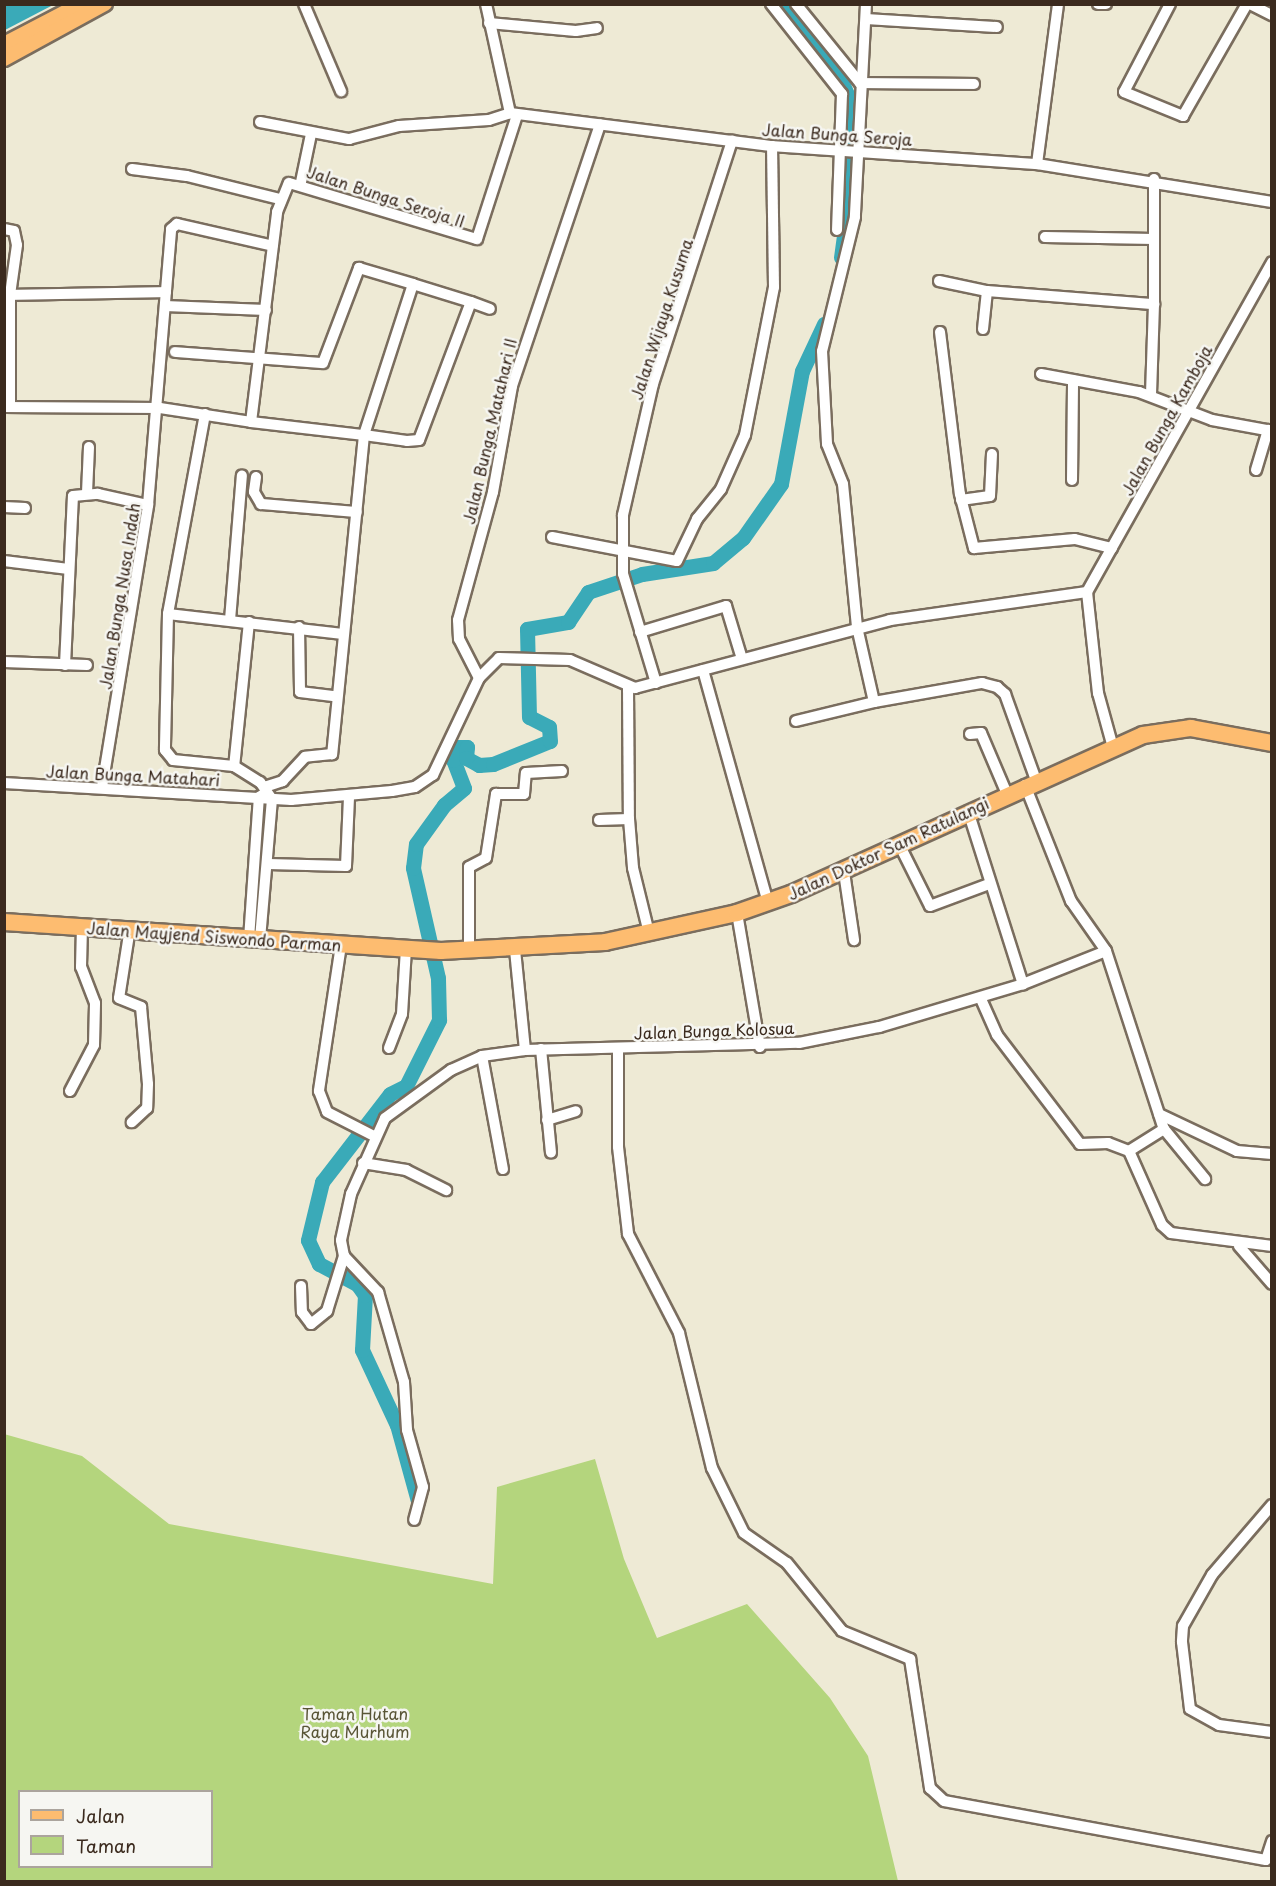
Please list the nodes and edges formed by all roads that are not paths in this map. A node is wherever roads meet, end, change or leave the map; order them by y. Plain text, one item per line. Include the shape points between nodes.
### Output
1 (81, 4) edge
2 (105, 4) edge
3 (304, 4) edge
4 (486, 4) edge
5 (771, 4) edge
6 (796, 4) edge
7 (866, 4) edge
8 (1058, 4) edge
9 (1098, 4) edge
10 (1106, 4) edge
11 (1170, 4) edge
12 (1248, 4) edge
13 (1272, 15) edge
14 (866, 19) junction
15 (489, 23) junction
16 (997, 27) dead end
17 (597, 28) dead end
18 (4, 44) edge
19 (835, 56) junction
20 (4, 59) edge
21 (821, 67) junction
22 (857, 72) junction
23 (860, 83) junction
24 (974, 84) dead end
25 (341, 91) dead end
26 (513, 114) junction
27 (260, 122) dead end
28 (600, 124) junction
29 (311, 134) junction
30 (732, 141) junction
31 (772, 146) junction
32 (842, 150) junction
33 (860, 150) junction
34 (1037, 164) junction
35 (132, 169) dead end
36 (1154, 179) junction
37 (301, 182) junction
38 (280, 199) junction
39 (1272, 202) edge
40 (4, 229) edge
41 (837, 230) dead end
42 (1045, 237) dead end
43 (1154, 239) junction
44 (273, 246) junction
45 (1272, 262) edge
46 (939, 281) dead end
47 (413, 284) junction
48 (987, 291) junction
49 (166, 292) junction
50 (10, 295) junction
51 (471, 302) junction
52 (1154, 304) junction
53 (165, 306) junction
54 (490, 309) dead end
55 (266, 310) junction
56 (983, 329) dead end
57 (940, 332) dead end
58 (175, 352) dead end
59 (261, 358) junction
60 (1041, 374) dead end
61 (1073, 381) junction
62 (1151, 396) junction
63 (7, 407) edge
64 (160, 408) junction
65 (1187, 412) junction
66 (205, 414) junction
67 (251, 422) junction
68 (1270, 431) edge
69 (364, 435) junction
70 (90, 447) dead end
71 (992, 454) dead end
72 (1256, 470) dead end
73 (242, 475) dead end
74 (256, 477) dead end
75 (1072, 480) dead end
76 (87, 493) junction
77 (961, 500) junction
78 (148, 505) junction
79 (4, 507) edge
80 (25, 508) dead end
81 (357, 512) junction
82 (552, 537) dead end
83 (1112, 548) junction
84 (620, 554) junction
85 (4, 561) edge
86 (69, 569) junction
87 (1087, 592) junction
88 (168, 614) junction
89 (230, 620) junction
90 (249, 622) junction
91 (299, 627) junction
92 (857, 627) junction
93 (640, 632) junction
94 (343, 634) junction
95 (742, 659) junction
96 (4, 662) edge
97 (65, 665) junction
98 (87, 665) dead end
99 (703, 669) junction
100 (479, 678) junction
101 (656, 683) junction
102 (628, 688) junction
103 (335, 696) junction
104 (874, 702) junction
105 (796, 721) dead end
106 (970, 734) dead end
107 (1272, 743) edge
108 (1112, 744) junction
109 (234, 766) junction
110 (562, 771) dead end
111 (1031, 782) junction
112 (4, 783) edge
113 (102, 787) junction
114 (266, 794) junction
115 (1007, 794) junction
116 (349, 797) junction
117 (968, 811) junction
118 (628, 819) junction
119 (598, 820) dead end
120 (899, 844) junction
121 (268, 864) junction
122 (844, 872) junction
123 (989, 884) junction
124 (768, 903) junction
125 (737, 913) junction
126 (4, 922) edge
127 (82, 926) junction
128 (130, 928) junction
129 (649, 933) junction
130 (254, 939) junction
131 (854, 940) dead end
132 (341, 945) junction
133 (406, 949) junction
134 (515, 949) junction
135 (423, 950) joint
136 (470, 950) junction
137 (1106, 951) junction
138 (1023, 984) junction
139 (981, 999) junction
140 (760, 1047) junction
141 (389, 1048) dead end
142 (618, 1048) junction
143 (541, 1049) junction
144 (525, 1050) junction
145 (483, 1056) junction
146 (69, 1091) dead end
147 (576, 1112) dead end
148 (1160, 1114) junction
149 (548, 1120) junction
150 (132, 1122) dead end
151 (1164, 1129) junction
152 (367, 1130) junction
153 (1129, 1151) junction
154 (551, 1153) dead end
155 (1272, 1154) edge
156 (363, 1163) junction
157 (503, 1169) dead end
158 (1205, 1179) dead end
159 (446, 1190) dead end
160 (1239, 1246) junction
161 (1272, 1246) edge
162 (344, 1256) junction
163 (1272, 1284) edge
164 (301, 1286) dead end
165 (1272, 1505) edge
166 (414, 1520) dead end
167 (1272, 1732) edge
168 (1272, 1841) edge

1 - 18 main road
2 - 20 main road
3 - 25 street
4 - 15 street
5 - 21 street
6 - 19 street
7 - 14 street
8 - 34 street
9 - 10 street
11 - 12 street via 1124,90 1185,116
12 - 13 street
14 - 16 street
14 - 22 street
15 - 17 street via 576,31
15 - 26 street
19 - 21 street
19 - 22 street
21 - 32 street via 842,94
22 - 23 street
23 - 24 street
23 - 33 street
26 - 28 street, Jalan Bunga Seroja
26 - 29 street via 489,120 399,126 349,139
26 - 37 street, Jalan Bunga Seroja II via 477,239
27 - 29 street
28 - 30 street, Jalan Bunga Seroja
28 - 100 street, Jalan Bunga Matahari II via 512,386 493,492 458,620 459,639
29 - 37 street
30 - 31 street, Jalan Bunga Seroja
30 - 84 street, Jalan Wijaya Kusuma via 653,384 624,506
31 - 32 street, Jalan Bunga Seroja
31 - 84 street via 770,226 775,276 745,435 679,561
32 - 33 street, Jalan Bunga Seroja
32 - 41 street
33 - 34 street, Jalan Bunga Seroja
33 - 92 street via 855,217 822,351 827,444 843,484
34 - 36 street, Jalan Bunga Seroja
35 - 38 street via 187,176
36 - 39 street, Jalan Bunga Seroja
36 - 43 street
37 - 38 street, Jalan Bunga Seroja II via 289,183
38 - 44 street
40 - 50 street via 14,231 17,239
42 - 43 street
43 - 52 street
44 - 49 street, Jalan Bunga Nusa Indah via 175,224
44 - 55 street
45 - 65 street, Jalan Bunga Kamboja
46 - 48 street
47 - 51 street
47 - 59 street via 359,268 326,361
47 - 69 street
48 - 52 street
48 - 56 street
49 - 50 street
49 - 53 street, Jalan Bunga Nusa Indah
50 - 63 street
51 - 54 street
51 - 69 street via 422,438 407,441
52 - 62 street
53 - 55 street
53 - 64 street, Jalan Bunga Nusa Indah
55 - 59 street
57 - 77 street
58 - 59 street
59 - 67 street
60 - 61 street
61 - 62 street
61 - 75 street
62 - 65 street
63 - 64 street
64 - 66 street
64 - 78 street, Jalan Bunga Nusa Indah
65 - 68 street
65 - 83 street, Jalan Bunga Kamboja
66 - 67 street
66 - 88 street
67 - 69 street
68 - 72 street
69 - 81 street
70 - 76 street
71 - 77 street via 990,496
73 - 89 street
74 - 81 street via 254,492 261,504
76 - 78 street
76 - 86 street via 73,496
77 - 83 street via 975,549 1075,539
78 - 113 street, Jalan Bunga Nusa Indah
79 - 80 street
81 - 94 street
82 - 84 street
83 - 87 street, Jalan Bunga Kamboja
84 - 93 street, Jalan Wijaya Kusuma via 625,587
85 - 86 street
86 - 97 street
87 - 92 street via 939,610
87 - 108 street via 1094,668
88 - 89 street
88 - 109 street via 166,755 173,760
89 - 90 street
90 - 91 street
90 - 109 street
91 - 94 street
91 - 103 street via 300,692
92 - 95 street
92 - 104 street
93 - 95 street via 726,606
93 - 101 street, Jalan Wijaya Kusuma
94 - 103 street
95 - 99 street
96 - 97 street
97 - 98 street
99 - 101 street
99 - 124 street
100 - 102 street, Jalan Bunga Matahari via 494,660 547,656 570,660
100 - 116 street, Jalan Bunga Matahari via 427,780
101 - 102 street
102 - 118 street
103 - 114 street via 332,754 305,757
104 - 105 street
104 - 111 street via 982,683 997,687 1016,720
106 - 115 street via 981,733
107 - 108 highway, Jalan Doktor Sam Ratulangi via 1191,728
108 - 111 highway, Jalan Doktor Sam Ratulangi
109 - 114 street
110 - 136 street via 526,772 524,794 496,794 486,858 469,867
111 - 115 highway, Jalan Doktor Sam Ratulangi
111 - 137 street via 1071,901
112 - 113 street, Jalan Bunga Matahari
113 - 114 street, Jalan Bunga Matahari
114 - 116 street, Jalan Bunga Matahari
114 - 121 street
114 - 130 street
115 - 117 highway, Jalan Doktor Sam Ratulangi
116 - 121 street via 346,866
117 - 120 highway, Jalan Doktor Sam Ratulangi
117 - 123 street
118 - 119 street
118 - 129 street
120 - 122 highway, Jalan Doktor Sam Ratulangi
120 - 123 street via 930,906
121 - 130 street
122 - 124 highway, Jalan Doktor Sam Ratulangi
122 - 131 street
123 - 138 street
124 - 125 highway, Jalan Doktor Sam Ratulangi
125 - 129 highway, Jalan Doktor Sam Ratulangi
125 - 140 street
126 - 127 highway, Jalan Mayjend Siswondo Parman
127 - 128 highway, Jalan Mayjend Siswondo Parman
127 - 146 street via 81,967 95,1003 94,1045
128 - 130 highway, Jalan Mayjend Siswondo Parman
128 - 150 street via 118,998 141,1007 148,1084 147,1108
129 - 134 highway, Jalan Doktor Sam Ratulangi
130 - 132 highway, Jalan Mayjend Siswondo Parman
132 - 133 highway, Jalan Mayjend Siswondo Parman
132 - 152 street via 319,1091 327,1112
133 - 135 highway, Jalan Mayjend Siswondo Parman
133 - 141 street via 402,1014
134 - 136 highway, Jalan Doktor Sam Ratulangi
134 - 144 street
135 - 136 highway, Jalan Doktor Sam Ratulangi
137 - 138 street, Jalan Bunga Kolosua
137 - 148 street
138 - 139 street, Jalan Bunga Kolosua
139 - 140 street, Jalan Bunga Kolosua via 839,1037
139 - 153 street via 997,1035 1080,1144 1108,1143
140 - 142 street, Jalan Bunga Kolosua
142 - 143 street, Jalan Bunga Kolosua
142 - 168 street via 618,1147 626,1225 679,1333 712,1468 744,1533 793,1569 842,1631 910,1659 930,1788 944,1802 1266,1860
143 - 144 street, Jalan Bunga Kolosua
143 - 149 street
144 - 145 street, Jalan Bunga Kolosua
145 - 152 street, Jalan Bunga Kolosua via 411,1096
145 - 157 street
147 - 149 street
148 - 151 street
148 - 155 street via 1237,1151
149 - 154 street
151 - 153 street
151 - 158 street
152 - 156 street, Jalan Bunga Kolosua
153 - 160 street via 1166,1229
156 - 159 street via 406,1170
156 - 162 street, Jalan Bunga Kolosua via 344,1224
160 - 161 street
160 - 163 street
162 - 164 street via 332,1284 327,1311 311,1324 302,1312
162 - 166 street via 378,1292 405,1382 407,1430 423,1487
165 - 167 street via 1212,1575 1183,1626 1182,1642 1190,1709 1219,1725

